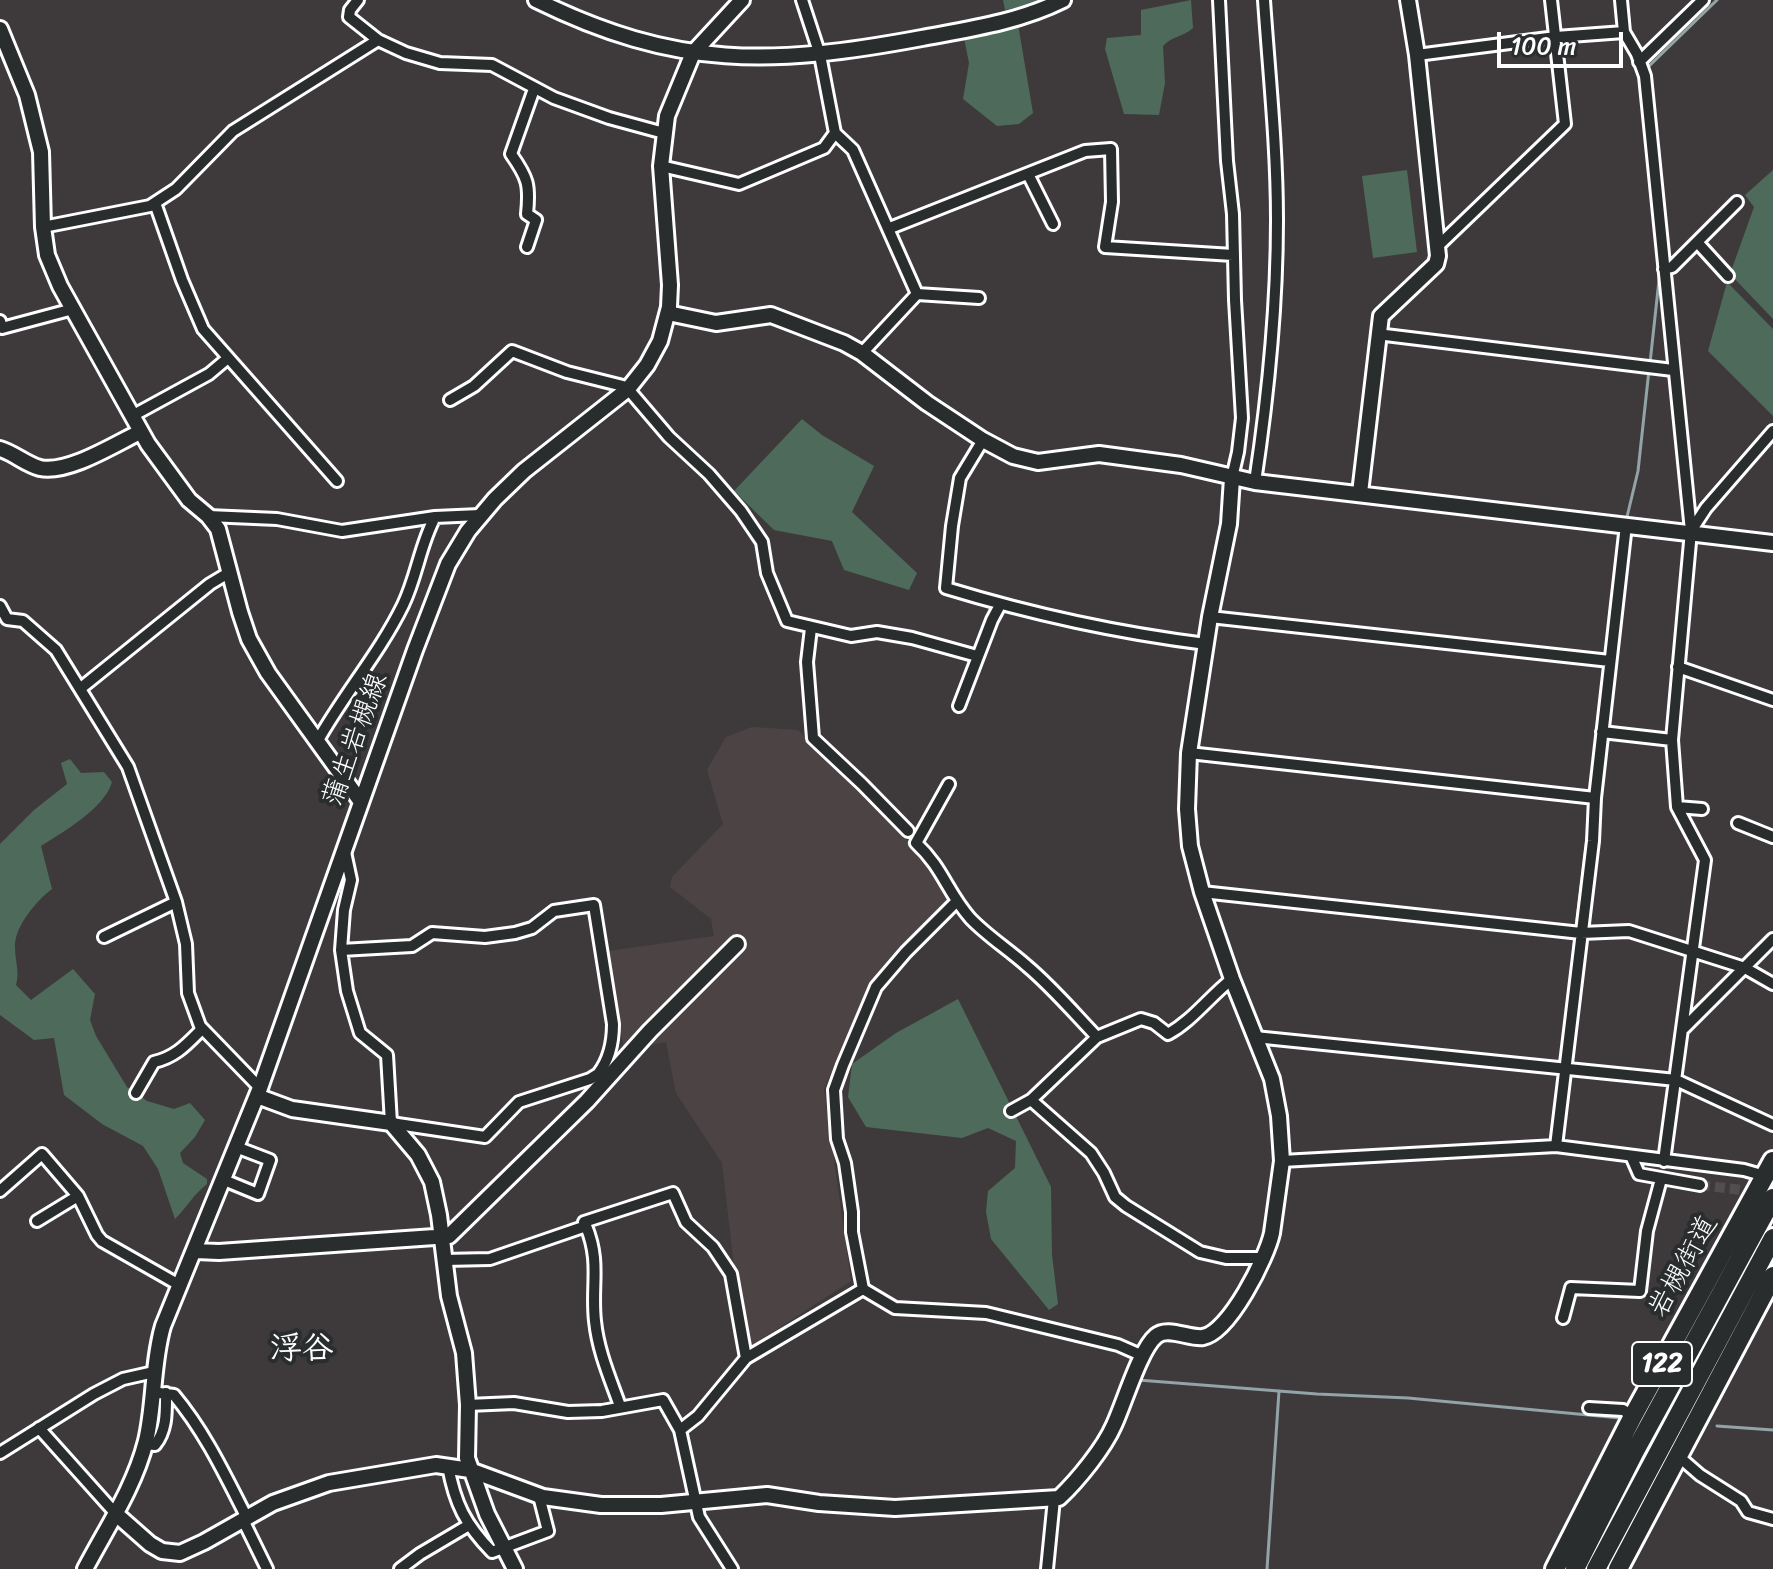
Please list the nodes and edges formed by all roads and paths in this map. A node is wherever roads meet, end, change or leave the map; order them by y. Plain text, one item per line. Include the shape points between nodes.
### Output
1 (358, 0) edge
2 (536, 0) edge
3 (742, 0) edge
4 (802, 0) edge
5 (1063, 0) edge
6 (1219, 0) edge
7 (1264, 0) edge
8 (1408, 0) edge
9 (1551, 0) edge
10 (1621, 0) edge
11 (1703, 0) edge
12 (0, 29) edge
13 (1624, 32) junction
14 (1556, 37) junction
15 (378, 40) junction
16 (693, 53) junction
17 (820, 55) junction
18 (1417, 55) junction
19 (1639, 62) junction
20 (534, 89) junction
21 (664, 133) junction
22 (835, 133) junction
23 (661, 166) junction
24 (1028, 174) junction
25 (1737, 202) dead end
26 (155, 203) junction
27 (1053, 224) dead end
28 (43, 227) junction
29 (890, 228) junction
30 (1697, 242) junction
31 (527, 247) dead end
32 (1437, 247) junction
33 (1233, 255) junction
34 (1664, 269) junction
35 (1728, 276) dead end
36 (917, 294) junction
37 (979, 298) dead end
38 (73, 309) junction
39 (668, 313) junction
40 (0, 321) edge
41 (1377, 334) junction
42 (862, 353) junction
43 (228, 358) junction
44 (1673, 370) junction
45 (628, 389) junction
46 (450, 400) dead end
47 (132, 416) junction
48 (1773, 431) edge
49 (140, 432) junction
50 (983, 440) junction
51 (0, 449) edge
52 (1232, 478) junction
53 (337, 481) dead end
54 (1255, 482) junction
55 (1360, 493) junction
56 (480, 515) junction
57 (208, 516) junction
58 (435, 517) junction
59 (1626, 525) junction
60 (1691, 531) junction
61 (1773, 543) edge
62 (230, 572) junction
63 (1000, 605) junction
64 (0, 606) edge
65 (1210, 617) junction
66 (811, 628) junction
67 (1206, 644) junction
68 (977, 656) junction
69 (1610, 661) junction
70 (1678, 667) junction
71 (81, 688) junction
72 (1773, 700) edge
73 (959, 706) dead end
74 (1602, 732) junction
75 (1672, 740) junction
76 (317, 742) junction
77 (1189, 753) junction
78 (949, 784) dead end
79 (1595, 798) junction
80 (361, 802) junction
81 (1677, 807) junction
82 (1702, 809) dead end
83 (1738, 823) dead end
84 (908, 831) dead end
85 (1773, 837) edge
86 (344, 850) junction
87 (1202, 892) junction
88 (176, 902) junction
89 (956, 902) junction
90 (1581, 933) junction
91 (104, 937) dead end
92 (1773, 939) edge
93 (737, 944) dead end
94 (1693, 949) junction
95 (341, 950) junction
96 (1745, 968) junction
97 (1232, 979) junction
98 (1773, 984) edge
99 (1683, 1028) junction
100 (202, 1029) junction
101 (1097, 1037) junction
102 (1255, 1037) junction
103 (1564, 1070) junction
104 (602, 1077) junction
105 (1676, 1080) junction
106 (258, 1092) junction
107 (136, 1093) dead end
108 (1031, 1100) junction
109 (1011, 1111) dead end
110 (391, 1123) junction
111 (1773, 1125) edge
112 (1556, 1146) junction
113 (236, 1147) junction
114 (1632, 1158) junction
115 (1282, 1161) junction
116 (1664, 1161) junction
117 (1769, 1168) edge
118 (1661, 1179) junction
119 (224, 1180) junction
120 (1700, 1185) tunnel mouth
121 (0, 1191) edge
122 (78, 1196) junction
123 (1773, 1198) edge
124 (37, 1221) dead end
125 (586, 1226) junction
126 (1773, 1238) edge
127 (442, 1239) junction
128 (196, 1251) junction
129 (1263, 1258) junction
130 (444, 1260) junction
131 (1773, 1276) edge
132 (181, 1286) junction
133 (863, 1289) junction
134 (1563, 1318) dead end
135 (1143, 1356) junction
136 (746, 1358) junction
137 (154, 1372) junction
138 (159, 1393) junction
139 (468, 1405) junction
140 (620, 1406) junction
141 (1589, 1408) dead end
142 (1633, 1416) junction
143 (39, 1428) junction
144 (680, 1430) junction
145 (0, 1453) edge
146 (1677, 1455) junction
147 (448, 1466) junction
148 (470, 1470) junction
149 (539, 1496) junction
150 (1054, 1499) junction
151 (695, 1502) junction
152 (116, 1514) junction
153 (245, 1519) junction
154 (1773, 1519) edge
155 (469, 1525) junction
156 (504, 1549) junction
157 (85, 1569) edge
158 (267, 1569) edge
159 (400, 1569) edge
160 (515, 1569) edge
161 (732, 1569) edge
162 (1047, 1569) edge
163 (1555, 1569) edge
164 (1575, 1569) edge
165 (1596, 1569) edge
166 (1618, 1569) edge

1 - 15 street via 349,17
2 - 16 street via 604,31
3 - 16 street, 蒲生岩槻線
4 - 17 street
5 - 17 street via 982,27
6 - 33 street
7 - 54 street via 1277,223
8 - 18 street
9 - 14 street
10 - 13 street
11 - 19 street
12 - 28 street via 27,95 41,152
13 - 14 street
13 - 19 street
14 - 18 street
14 - 32 street via 1565,124
15 - 20 street via 440,63 492,65
15 - 26 street via 233,131
16 - 17 street via 747,58
16 - 21 street, 蒲生岩槻線
17 - 22 street
18 - 32 street
19 - 34 street via 1645,76
20 - 21 street
20 - 31 street via 511,154 530,187 527,214 536,220
21 - 23 street, 蒲生岩槻線
22 - 23 street via 824,148 739,184
22 - 29 street via 853,150
23 - 39 street, 蒲生岩槻線
24 - 27 street
24 - 29 street
24 - 33 street via 1085,151 1111,149 1112,202 1105,247
25 - 30 street
26 - 28 street
26 - 43 street via 203,329
28 - 38 street via 47,255
29 - 36 street
30 - 34 street
30 - 35 street
32 - 41 street via 1436,264 1381,316
33 - 52 street via 1242,418
34 - 44 street
36 - 37 street
36 - 42 street
38 - 40 street via 2,328
38 - 47 street
39 - 42 street via 716,323 771,315
39 - 45 street, 蒲生岩槻線 via 654,354
41 - 44 street
41 - 55 street
42 - 50 street
43 - 47 street
43 - 53 street
44 - 60 street
45 - 46 street via 512,351
45 - 56 street, 蒲生岩槻線 via 524,471
45 - 66 street via 741,511 762,542 767,573 787,621
47 - 49 street
48 - 60 street
49 - 51 street via 58,468 42,468
49 - 57 street via 189,500
50 - 52 street via 1038,462 1099,454
50 - 63 street via 960,478 946,588
52 - 54 street
52 - 65 street via 1229,524
54 - 55 street
55 - 59 street
56 - 58 street
56 - 80 street, 蒲生岩槻線 via 439,586
57 - 58 street via 277,519 342,531
57 - 62 street via 218,529
58 - 76 street via 423,538 405,601
59 - 60 street
59 - 69 street
60 - 61 street
60 - 70 street
62 - 71 street
62 - 76 street via 249,639
63 - 67 street via 1125,633
63 - 68 street
64 - 71 street via 7,619 23,621 49,642
65 - 67 street
65 - 69 street
66 - 68 street via 851,636 877,632
66 - 84 street via 807,662 813,738
67 - 77 street
68 - 73 street
69 - 74 street
70 - 72 street
70 - 75 street
71 - 88 street via 128,767
74 - 75 street
74 - 79 street
75 - 81 street
76 - 80 street
77 - 79 street
77 - 87 street via 1190,846
78 - 89 street via 916,843 933,859
79 - 90 street
80 - 86 street, 蒲生岩槻線
81 - 82 street
81 - 94 street via 1705,860
83 - 85 street
86 - 95 street via 351,880
86 - 106 street, 蒲生岩槻線
87 - 90 street
87 - 97 street
88 - 91 street
88 - 100 street via 186,944 188,993
89 - 101 street
89 - 133 street via 876,987 834,1090 837,1139
90 - 94 street via 1629,931
90 - 103 street
92 - 96 street
93 - 104 street
94 - 96 street
94 - 99 street
95 - 104 street via 412,946 432,933 515,933 554,911 594,905 613,1024
95 - 110 street via 360,1033 387,1055
96 - 98 street
96 - 99 street
97 - 101 street via 1168,1034 1141,1019
97 - 102 street
99 - 105 street
100 - 106 street
100 - 107 street via 170,1059 154,1062
101 - 108 street
102 - 103 street
102 - 115 street via 1272,1079
103 - 105 street
103 - 112 street
104 - 110 street via 519,1102 485,1137
104 - 127 street via 456,1232
105 - 111 street
105 - 116 street
106 - 110 street via 306,1112
106 - 113 street, 蒲生岩槻線
108 - 109 street
108 - 129 street via 1091,1153 1115,1197 1126,1206 1200,1252
110 - 127 street via 426,1167
112 - 114 street
112 - 115 street
113 - 119 street, 蒲生岩槻線
113 - 119 street via 270,1160 258,1194
114 - 116 street
114 - 118 street via 1639,1174
115 - 129 street via 1272,1233
116 - 117 street
117 - 142 highway, 岩槻街道 / 122
118 - 120 street
118 - 134 street via 1647,1231 1640,1291 1571,1288
119 - 128 street, 蒲生岩槻線
121 - 122 street via 42,1154
122 - 124 street
122 - 132 street via 102,1241
123 - 164 highway
125 - 130 street via 490,1259
125 - 136 street via 584,1222 673,1193 686,1222 713,1247 731,1274
125 - 140 street via 596,1261 599,1346
126 - 165 highway
127 - 128 street
127 - 130 street
128 - 132 street, 蒲生岩槻線
129 - 135 street via 1217,1331 1206,1337 1163,1333
130 - 139 street via 464,1353
131 - 146 highway, 122
132 - 137 street, 蒲生岩槻線 via 163,1326
133 - 135 street via 895,1308 986,1313 1118,1345
133 - 136 street
135 - 150 street via 1113,1429 1067,1491
136 - 144 street
137 - 138 street, 蒲生岩槻線
137 - 143 street via 123,1379
138 - 152 street, 蒲生岩槻線 via 130,1487
138 - 153 street via 174,1395 203,1433
139 - 140 street via 514,1403 568,1412
139 - 148 street
140 - 144 street via 663,1400
141 - 142 street via 1623,1410
142 - 163 highway, 岩槻街道 / 122
143 - 145 street
143 - 152 street
144 - 151 street
146 - 154 street via 1741,1501 1748,1512
146 - 166 highway, 122
147 - 148 street
147 - 153 street via 329,1483
147 - 155 street via 454,1495
148 - 149 street
148 - 156 street
149 - 151 street via 601,1505
149 - 156 street via 548,1531
150 - 151 street via 895,1508 767,1495
150 - 162 street
151 - 161 street
152 - 153 street via 150,1544 180,1553
152 - 157 street, 蒲生岩槻線
153 - 158 street
155 - 156 street via 492,1552
155 - 159 street
156 - 160 street

